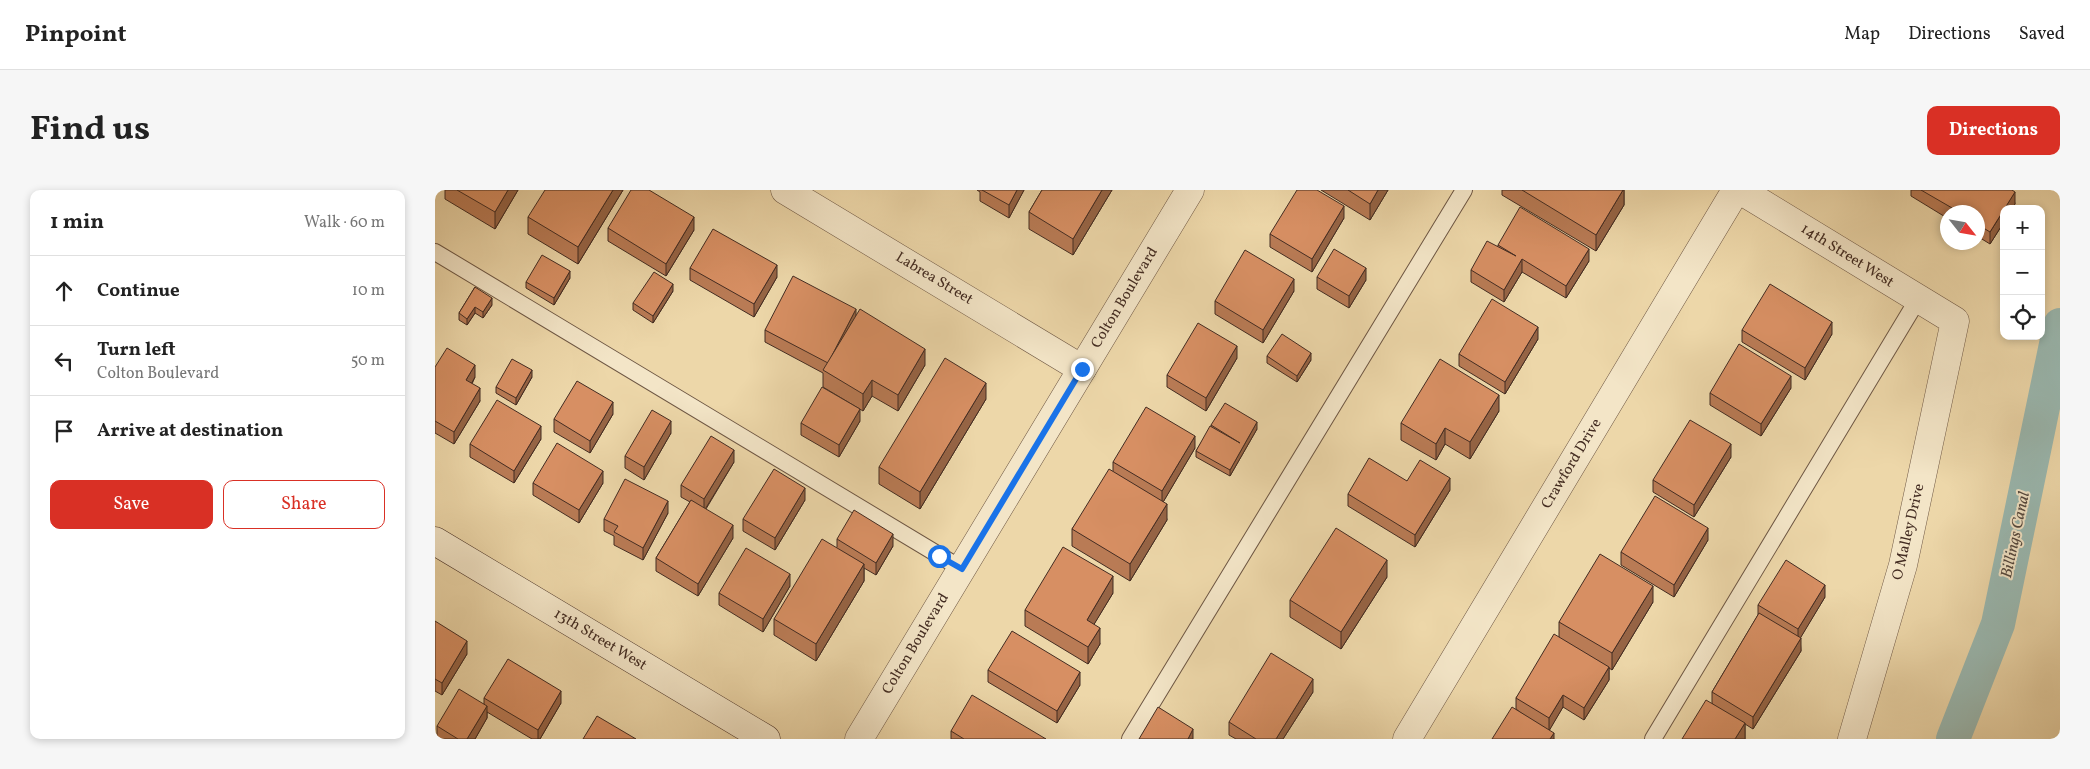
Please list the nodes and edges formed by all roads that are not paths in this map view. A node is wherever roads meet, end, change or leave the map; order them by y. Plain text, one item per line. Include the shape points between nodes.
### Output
1 (785, 190) edge
2 (1191, 190) edge
3 (1464, 190) edge
4 (1738, 190) edge
5 (435, 252) edge
6 (1918, 299) junction
7 (1955, 321) joint
8 (1082, 369) junction
9 (435, 541) edge
10 (962, 569) junction
11 (766, 739) edge
12 (859, 739) edge
13 (1131, 739) edge
14 (1407, 739) edge
15 (1653, 739) edge
16 (1852, 739) edge

1 - 8 street, Labrea Street
2 - 8 street, Colton Boulevard
3 - 13 lane
4 - 6 street, 14th Street West
4 - 14 street, Crawford Drive
5 - 10 lane
6 - 7 street, 14th Street West
6 - 15 lane
7 - 16 street, O Malley Drive via 1903,565
8 - 10 street, Colton Boulevard
9 - 11 street, 13th Street West
10 - 12 street, Colton Boulevard

